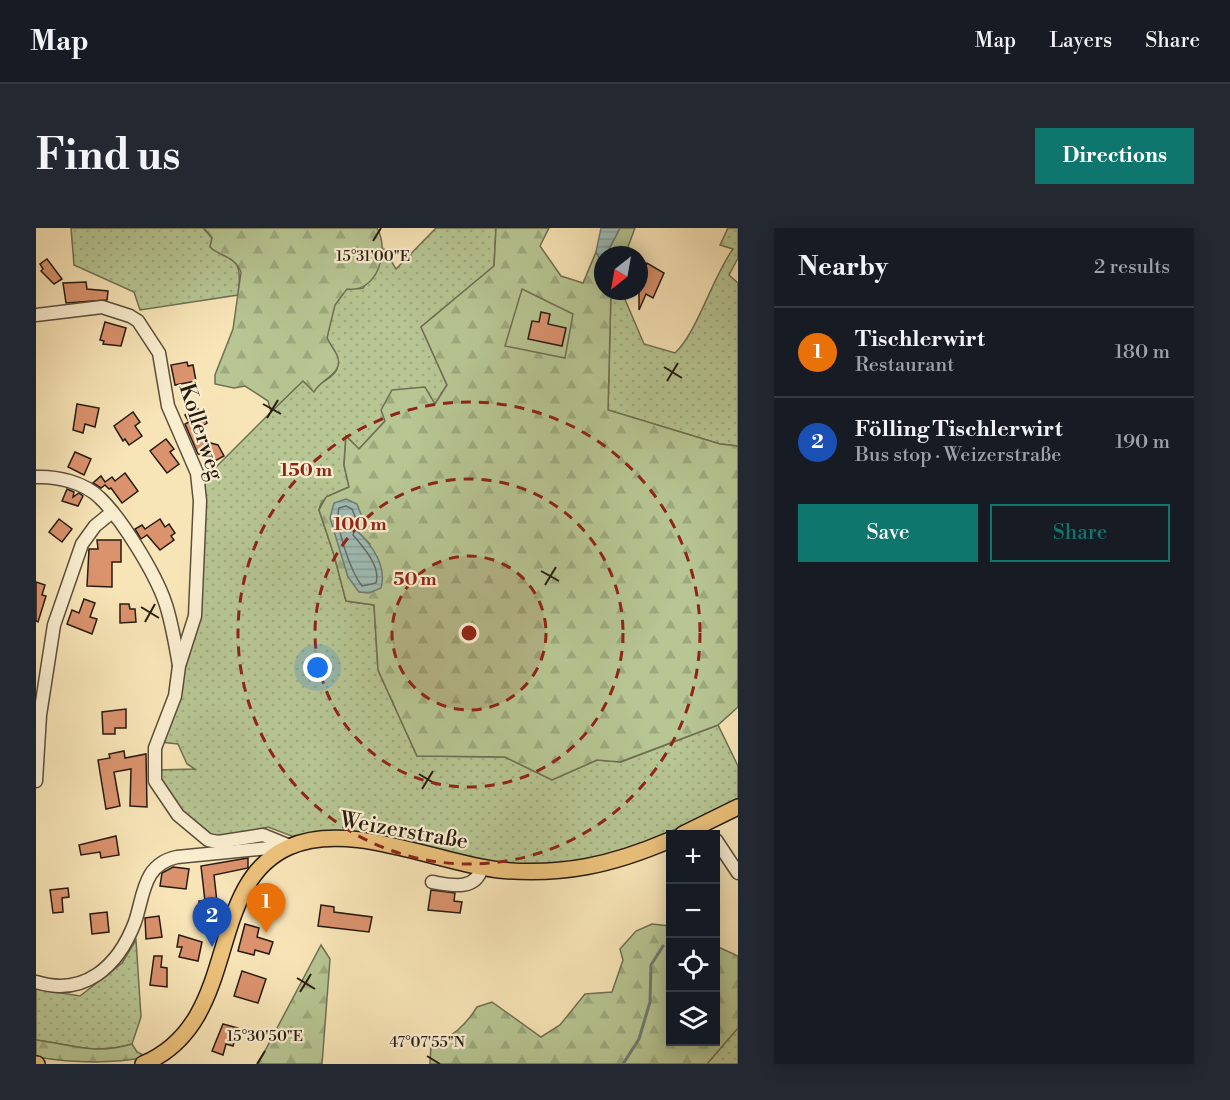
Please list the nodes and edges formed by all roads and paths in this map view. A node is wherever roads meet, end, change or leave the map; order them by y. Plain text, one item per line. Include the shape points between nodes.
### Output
1 (36, 315) edge
2 (36, 477) edge
3 (111, 513) junction
4 (179, 666) junction
5 (36, 781) edge
6 (738, 807) edge
7 (707, 830) edge
8 (666, 842) edge
9 (290, 846) junction
10 (720, 846) edge
11 (482, 867) junction
12 (738, 873) edge
13 (432, 882) dead end
14 (36, 982) edge
15 (161, 1061) edge
16 (143, 1064) edge

1 - 4 street, Kollerweg via 102,307 130,315 159,354 168,406 200,492 197,604
2 - 3 street, Kollerweg via 52,476 74,483 99,496
3 - 4 street, Kollerweg via 163,596
3 - 5 street via 81,544 54,625 40,714
4 - 9 street, Kollerweg via 175,696 154,752 154,777 159,789 186,824 208,840 263,835
6 - 7 main road
8 - 11 main road, Weizerstraße via 605,865 577,870 533,872
9 - 11 main road, Weizerstraße via 350,840
9 - 14 street via 163,861 147,879 125,943 102,971 85,983 67,987
9 - 15 main road, Weizerstraße via 254,877 233,920 201,1012
10 - 12 street
11 - 13 street via 477,878 464,885
15 - 16 main road, Weizerstraße

